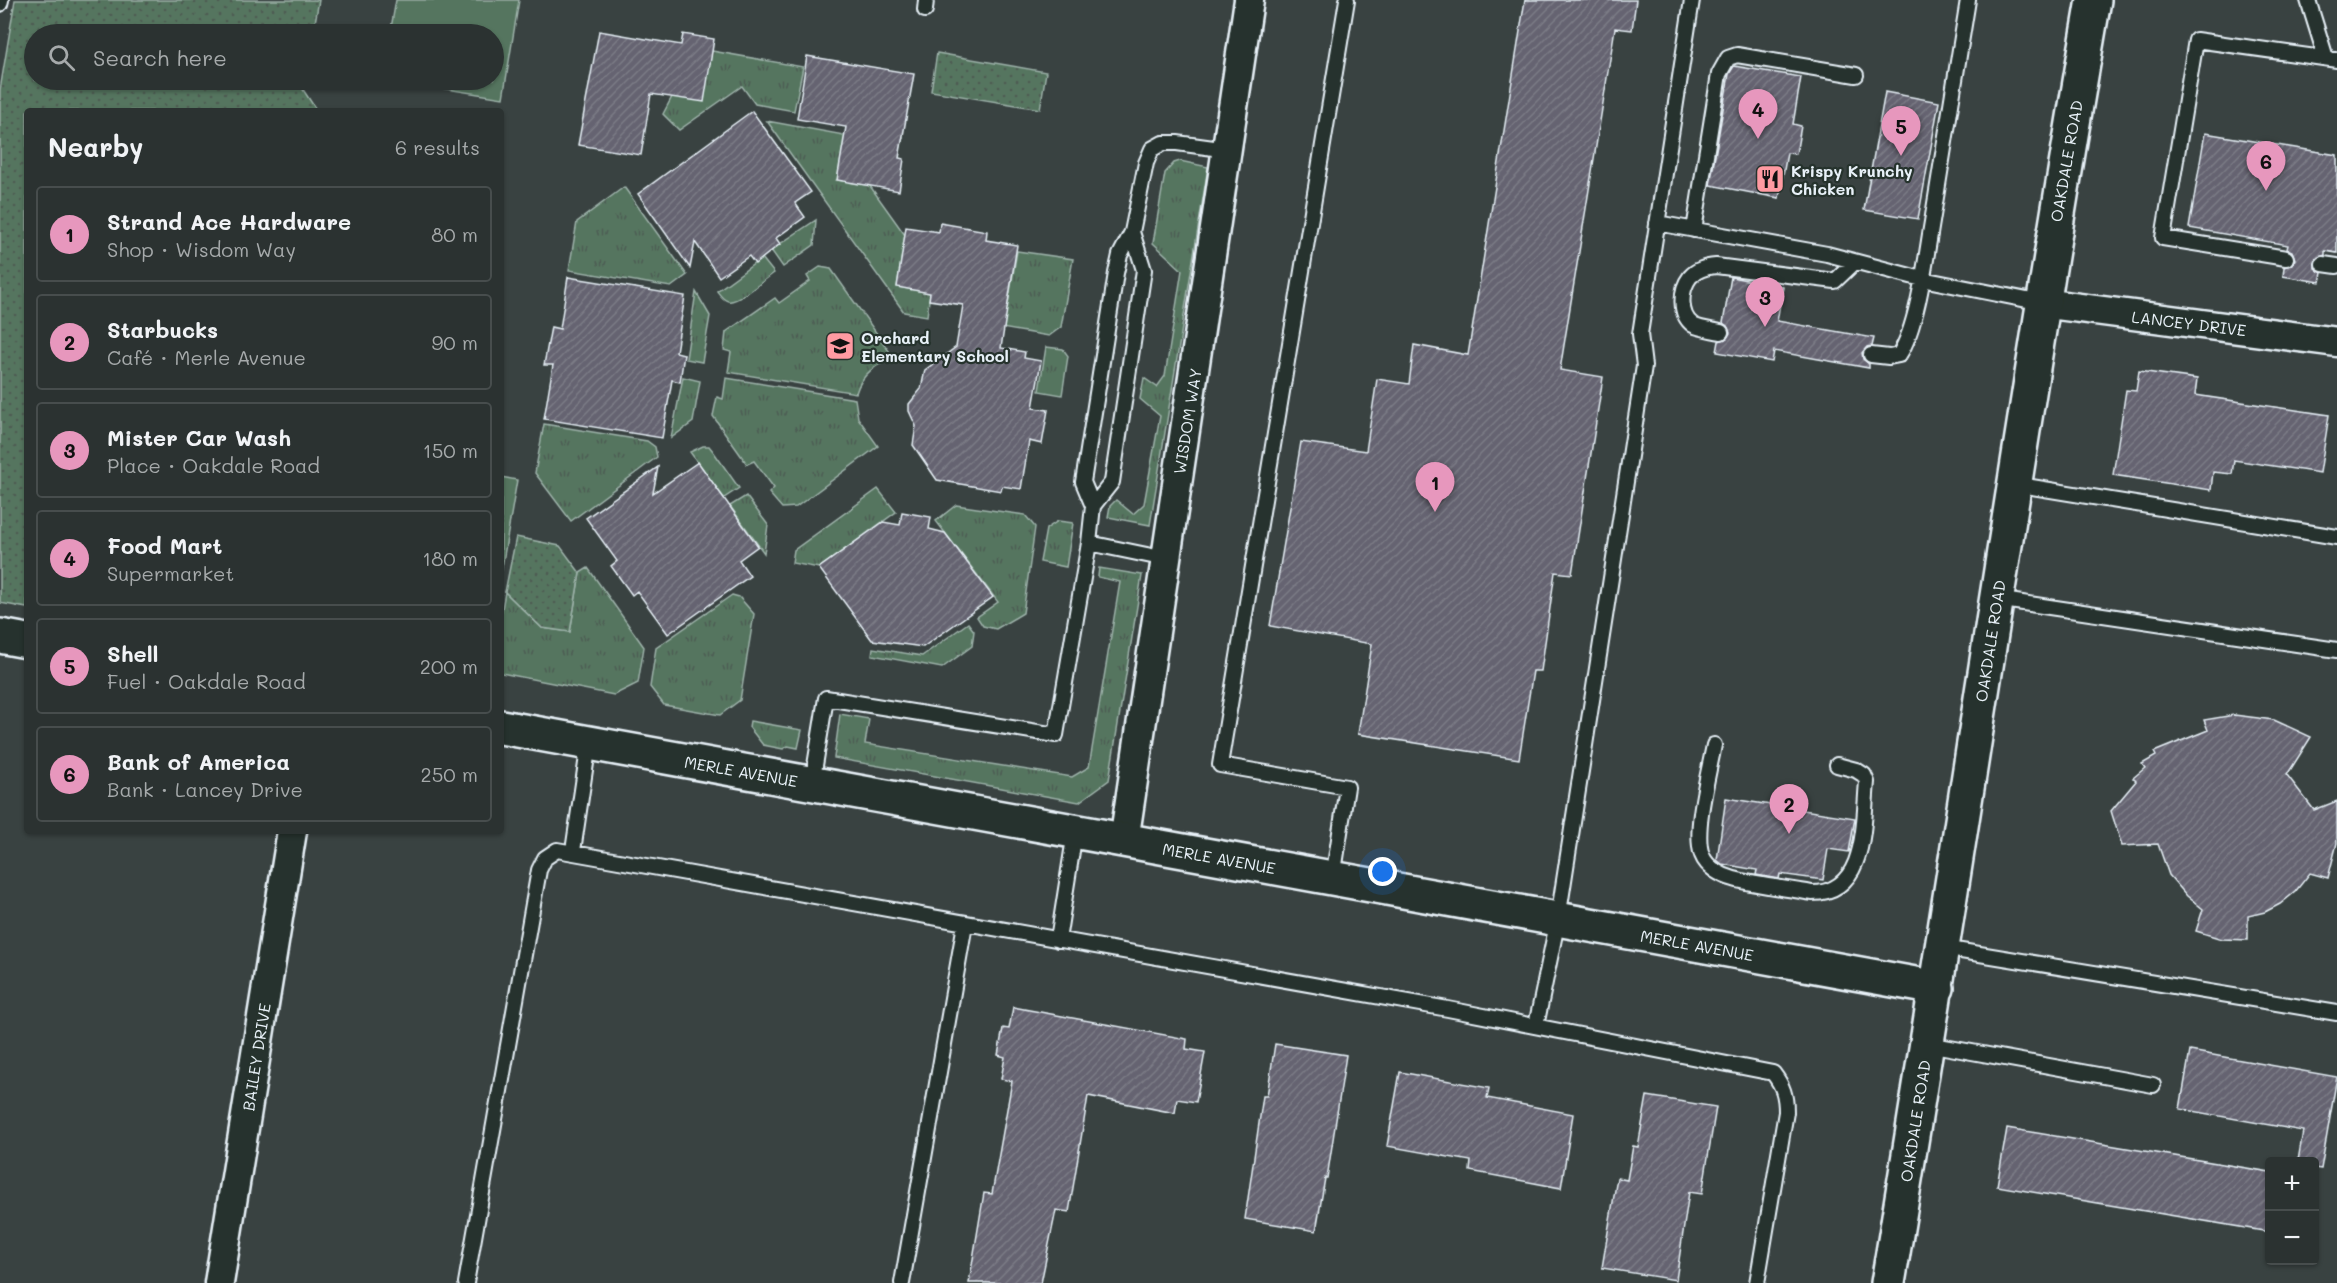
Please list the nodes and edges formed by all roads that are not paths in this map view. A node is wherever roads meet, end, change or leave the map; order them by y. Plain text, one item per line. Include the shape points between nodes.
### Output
1 (1249, 0) edge
2 (1347, 0) edge
3 (1692, 0) edge
4 (1968, 0) edge
5 (2094, 0) edge
6 (2308, 0) edge
7 (2331, 59) edge
8 (1856, 75) dead end
9 (1228, 150) junction
10 (1657, 223) junction
11 (1694, 230) junction
12 (1132, 232) junction
13 (2286, 258) dead end
14 (1855, 262) junction
15 (1922, 279) junction
16 (2042, 303) junction
17 (1721, 332) dead end
18 (2337, 342) edge
19 (1871, 355) dead end
20 (2014, 484) junction
21 (1093, 506) junction
22 (2337, 536) edge
23 (1089, 543) junction
24 (1166, 559) junction
25 (1996, 599) junction
26 (0, 636) edge
27 (24, 640) edge
28 (2337, 650) edge
29 (504, 728) edge
30 (589, 743) junction
31 (1713, 746) dead end
32 (1837, 765) dead end
33 (812, 784) junction
34 (1075, 832) junction
35 (292, 834) edge
36 (1124, 841) junction
37 (573, 851) junction
38 (1333, 879) junction
39 (1558, 919) junction
40 (965, 924) junction
41 (1058, 940) junction
42 (1943, 948) junction
43 (1937, 988) junction
44 (2337, 1013) edge
45 (1536, 1026) junction
46 (1928, 1044) junction
47 (2153, 1085) dead end
48 (219, 1283) edge
49 (466, 1283) edge
50 (902, 1283) edge
51 (1757, 1283) edge
52 (1888, 1283) edge

1 - 9 street, WISDOM WAY
2 - 38 lane via 1220,765 1347,787
3 - 10 lane
4 - 15 lane
5 - 16 street, OAKDALE ROAD
6 - 7 lane
7 - 13 lane via 2196,40 2163,238
8 - 11 lane via 1737,55 1728,58 1719,74
9 - 12 lane via 1177,143 1163,143 1152,149
9 - 24 street, WISDOM WAY
10 - 11 lane
10 - 39 lane via 1640,334 1644,366
11 - 14 lane
12 - 21 lane via 1116,273 1083,482
12 - 21 lane via 1144,270 1112,482
14 - 15 lane
14 - 17 lane via 1835,280 1716,266 1701,268 1690,277 1685,290 1682,304 1686,317 1695,326
15 - 16 lane
15 - 19 lane via 1905,346 1899,355
16 - 18 street, LANCEY DRIVE
16 - 20 street, OAKDALE ROAD
20 - 22 lane
20 - 25 street, OAKDALE ROAD
21 - 23 lane
23 - 24 lane
23 - 33 lane via 1056,735 826,698
24 - 36 street, WISDOM WAY
25 - 28 lane
25 - 42 street, OAKDALE ROAD
26 - 27 street
29 - 30 street, MERLE AVENUE
30 - 33 street, MERLE AVENUE
30 - 37 lane
31 - 32 lane via 1700,829 1703,857 1714,871 1734,879 1812,893 1833,890 1843,881 1851,873 1861,847 1867,782 1856,770
33 - 34 street, MERLE AVENUE
34 - 36 street, MERLE AVENUE
34 - 41 lane
35 - 48 street, BAILEY DRIVE
36 - 38 street, MERLE AVENUE
37 - 40 lane
37 - 49 lane via 557,850 545,858 539,870
38 - 39 street, MERLE AVENUE
39 - 43 street, MERLE AVENUE
39 - 45 lane
40 - 41 lane
40 - 50 lane
41 - 45 lane
42 - 43 street, OAKDALE ROAD
42 - 44 lane
43 - 46 street, OAKDALE ROAD
45 - 51 lane via 1773,1073 1782,1085 1786,1112
46 - 47 lane
46 - 52 street, OAKDALE ROAD

